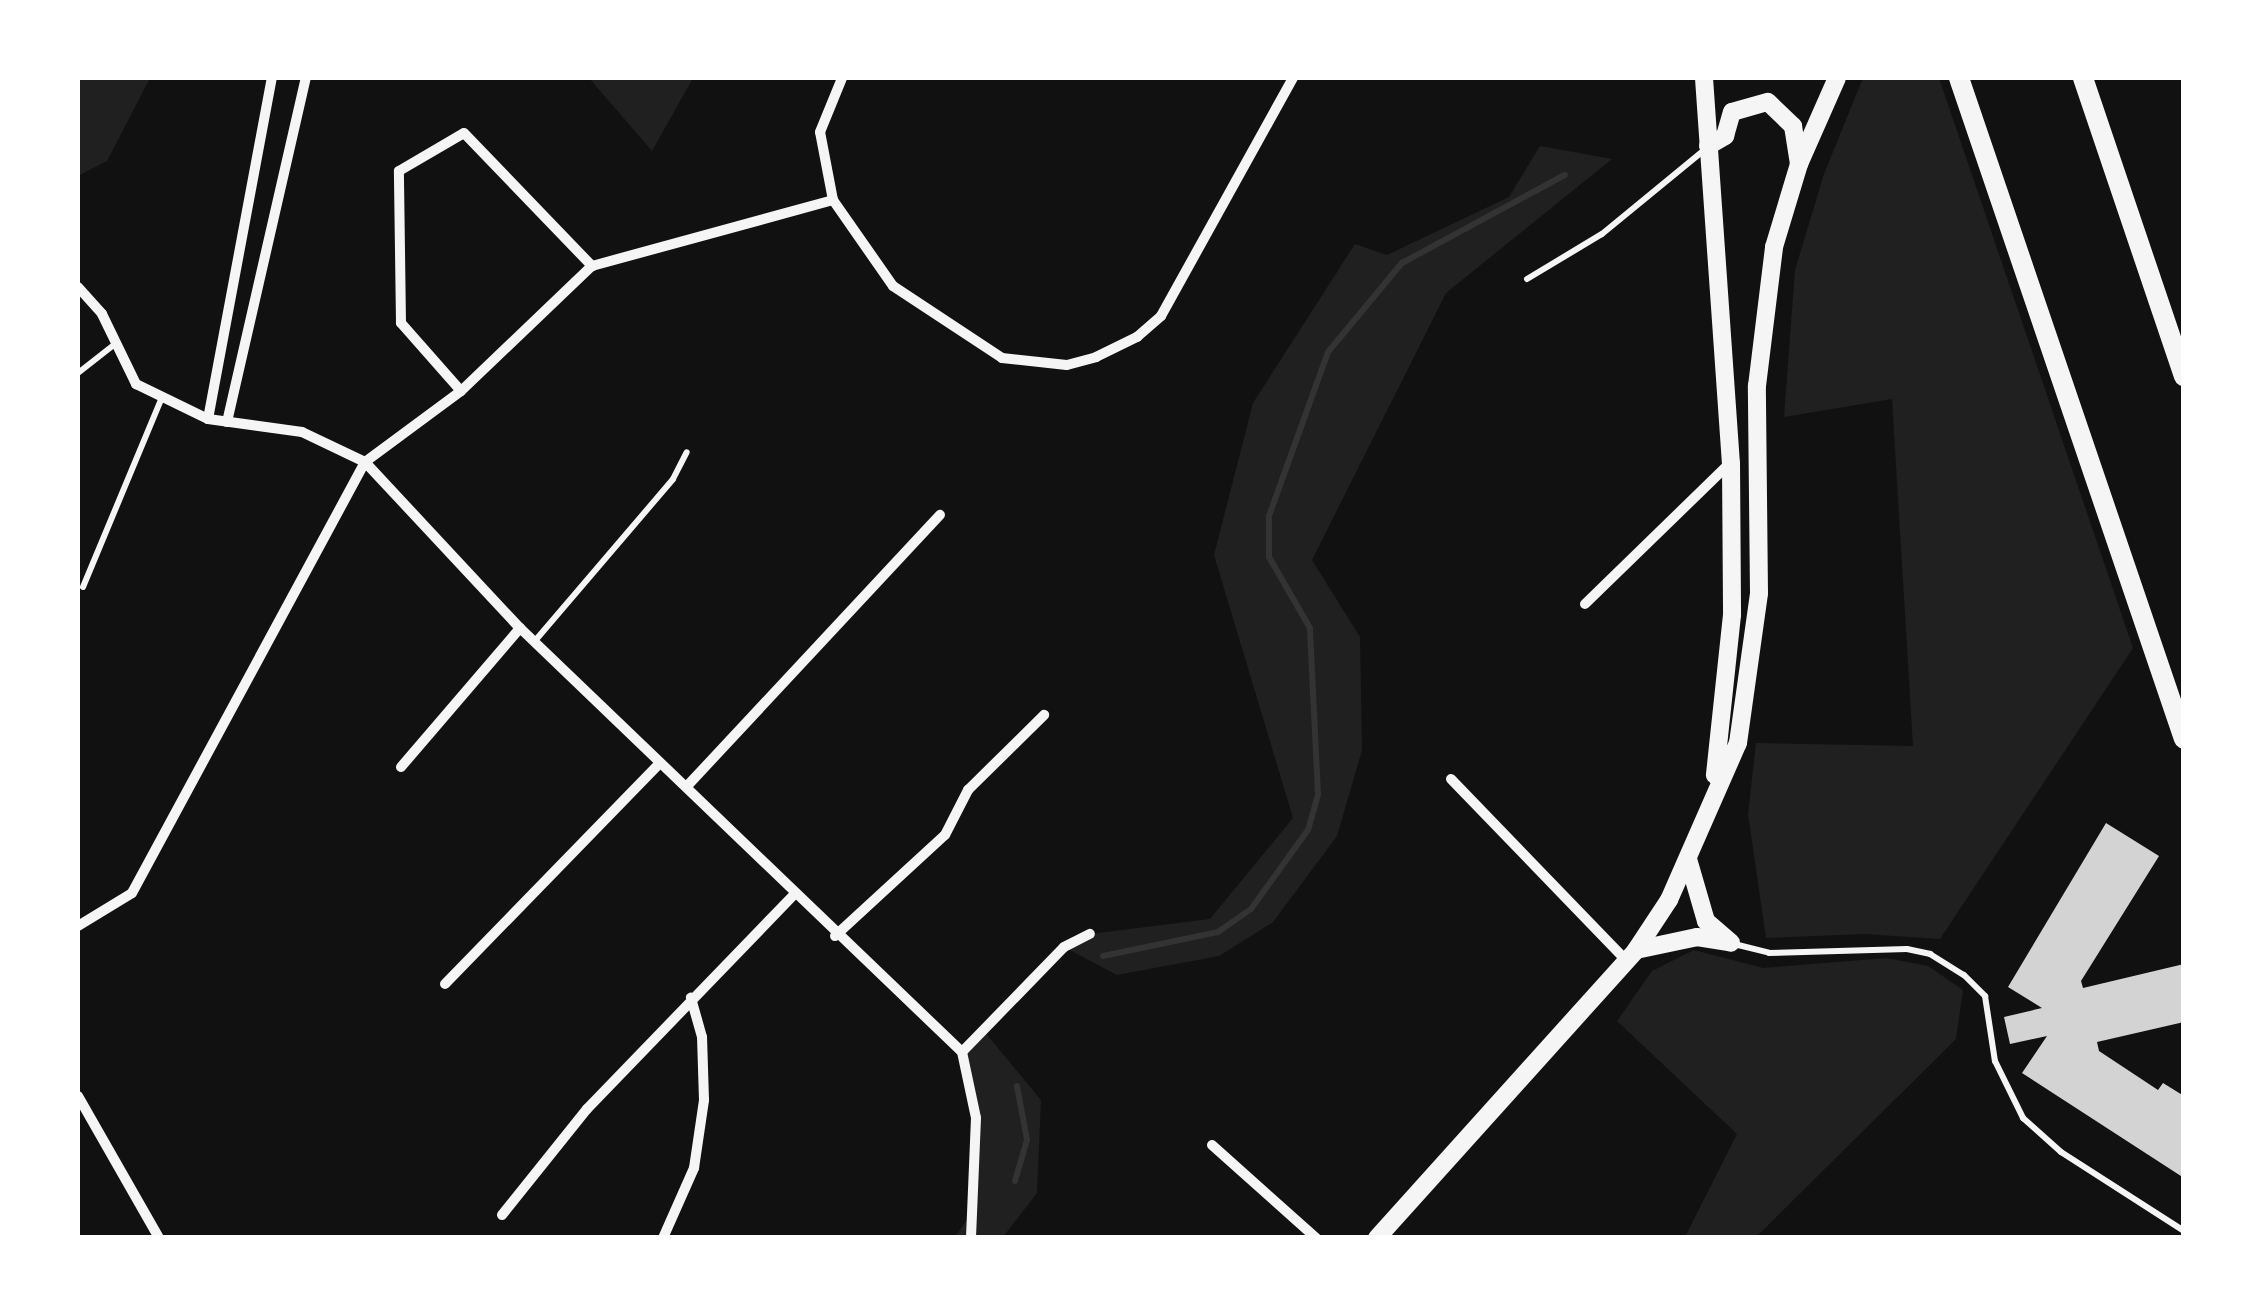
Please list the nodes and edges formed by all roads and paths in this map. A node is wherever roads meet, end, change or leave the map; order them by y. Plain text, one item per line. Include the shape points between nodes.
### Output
1 (272, 78) edge
2 (306, 78) edge
3 (842, 78) edge
4 (1293, 78) edge
5 (1704, 78) edge
6 (1837, 78) edge
7 (1959, 78) edge
8 (2083, 78) edge
9 (1708, 146) junction
10 (1799, 164) junction
11 (833, 200) junction
12 (592, 266) junction
13 (1526, 279) dead end
14 (78, 288) edge
15 (115, 344) junction
16 (78, 373) edge
17 (2184, 376) edge
18 (462, 390) junction
19 (162, 397) junction
20 (208, 419) junction
21 (228, 422) junction
22 (687, 452) dead end
23 (365, 462) junction
24 (1731, 462) junction
25 (940, 515) dead end
26 (84, 587) dead end
27 (1585, 604) dead end
28 (520, 628) junction
29 (534, 642) junction
30 (1044, 714) dead end
31 (2184, 738) edge
32 (660, 762) junction
33 (401, 767) dead end
34 (1451, 779) dead end
35 (688, 784) junction
36 (1714, 786) junction
37 (1688, 859) junction
38 (794, 895) junction
39 (78, 926) edge
40 (1090, 934) dead end
41 (835, 936) junction
42 (1731, 943) junction
43 (1632, 956) junction
44 (445, 984) dead end
45 (691, 998) junction
46 (962, 1052) junction
47 (78, 1096) edge
48 (1212, 1145) dead end
49 (502, 1216) dead end
50 (2184, 1231) edge
51 (158, 1238) edge
52 (663, 1238) edge
53 (971, 1238) edge
54 (1316, 1238) edge
55 (1377, 1238) edge

1 - 20 street
2 - 21 street
3 - 11 street via 820,132
4 - 11 street via 1161,316 1137,338 1096,358 1067,365 1002,358 893,286
5 - 9 main road
6 - 10 main road
7 - 31 main road
8 - 17 main road
9 - 10 main road via 1724,136 1732,112 1768,102 1793,126
9 - 13 lane via 1602,234
9 - 24 main road
10 - 36 main road via 1774,248 1757,386 1759,594 1738,743
11 - 12 street
12 - 18 street
12 - 18 street via 464,133 400,171 401,323
14 - 15 street via 102,314
15 - 16 lane
15 - 19 street via 136,384
18 - 23 street
19 - 20 street
19 - 26 lane
20 - 21 street
21 - 23 street via 302,432
22 - 29 lane via 673,479
23 - 28 street
23 - 39 street via 132,893
24 - 27 street
24 - 36 main road via 1732,615
25 - 35 street
28 - 29 street
28 - 33 street
29 - 32 street
30 - 41 street via 968,790 945,835
32 - 35 street
32 - 44 street
34 - 43 street
35 - 38 street
36 - 37 main road
37 - 42 main road via 1706,920
37 - 43 main road
38 - 41 street
38 - 45 street
40 - 46 street via 1064,947
41 - 46 street
42 - 43 main road via 1697,938
42 - 50 lane via 1770,953 1930,954 1985,996 2004,1084 2040,1136
43 - 55 main road
45 - 49 street via 587,1109
45 - 52 street via 702,1037 704,1100 694,1168
46 - 53 street via 976,1118
47 - 51 street
48 - 54 street

